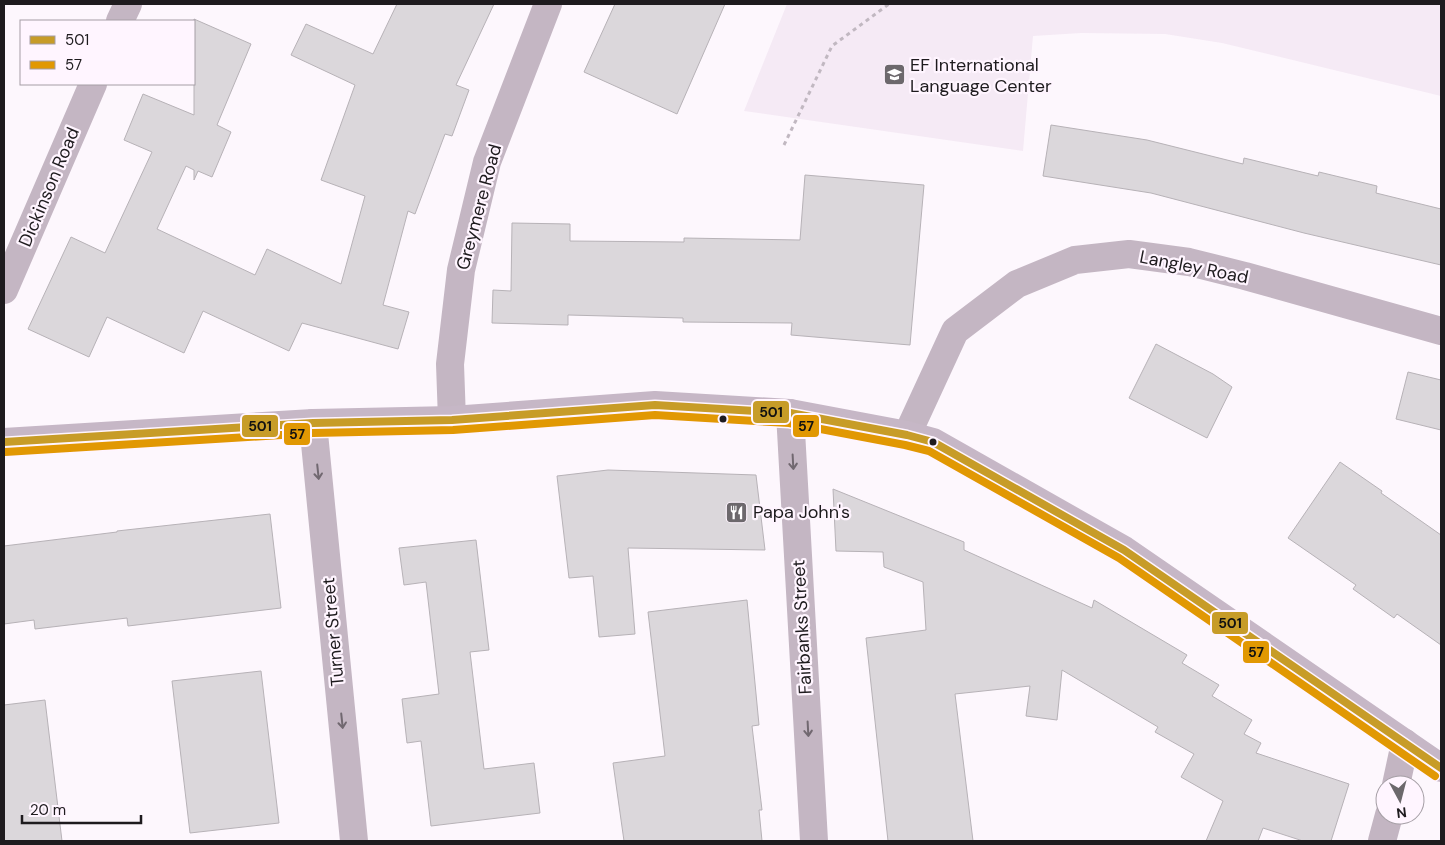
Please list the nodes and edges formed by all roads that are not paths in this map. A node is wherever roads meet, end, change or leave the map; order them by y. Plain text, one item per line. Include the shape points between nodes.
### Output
1 (128, 4) edge
2 (548, 4) edge
3 (120, 20) edge
4 (93, 85) edge
5 (4, 290) edge
6 (1441, 331) edge
7 (790, 414) junction
8 (452, 420) junction
9 (313, 423) junction
10 (907, 435) junction
11 (4, 442) edge
12 (1405, 743) junction
13 (1441, 768) edge
14 (1398, 775) edge
15 (1386, 825) edge
16 (354, 841) edge
17 (814, 841) edge
18 (1382, 841) edge

1 - 3 street
2 - 8 street, Greymere Road via 487,162 461,270 450,364
4 - 5 street, Dickinson Road
6 - 10 street, Langley Road via 1189,262 1129,254 1075,260 1017,284 955,331
7 - 8 main road via 655,405
7 - 10 main road
7 -> 17 street, Fairbanks Street
8 - 9 main road
9 - 11 main road
9 -> 16 street, Turner Street
10 - 12 main road via 933,442 1124,550
12 - 13 main road
12 - 14 street
15 - 18 street

